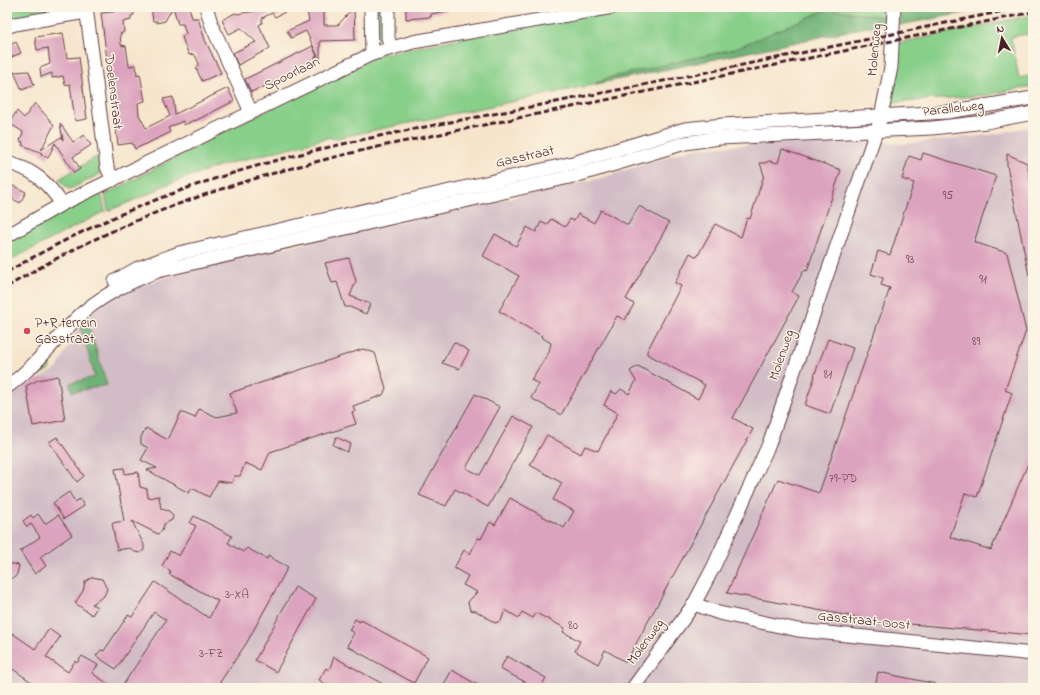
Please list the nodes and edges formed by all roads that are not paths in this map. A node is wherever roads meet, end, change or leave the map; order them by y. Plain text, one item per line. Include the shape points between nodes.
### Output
1 (371, 7) edge
2 (388, 7) edge
3 (894, 7) edge
4 (209, 8) edge
5 (607, 8) edge
6 (86, 10) edge
7 (7, 27) edge
8 (391, 47) junction
9 (372, 54) junction
10 (1033, 98) edge
11 (251, 112) junction
12 (1033, 114) edge
13 (881, 117) junction
14 (876, 131) junction
15 (7, 163) edge
16 (113, 180) junction
17 (62, 204) junction
18 (7, 236) edge
19 (180, 259) junction
20 (7, 386) edge
21 (694, 604) junction
22 (1033, 654) edge
23 (633, 688) edge

1 - 9 street
2 - 8 street via 388,38
3 - 13 street, Molenweg via 891,67
4 - 11 street via 212,26
5 - 8 street, Spoorlaan
6 - 7 street
6 - 16 street, Doelenstraat via 107,167
8 - 9 street, Spoorlaan
9 - 11 street, Spoorlaan
10 - 13 street, Parallelweg via 947,112
11 - 16 street, Spoorlaan
12 - 14 street, Parallelweg via 960,125
13 - 14 street, Molenweg
13 - 19 street, Gasstraat via 685,129 580,161
14 - 19 street, Gasstraat via 719,138 685,142 578,175
14 - 21 street, Molenweg via 769,444
15 - 17 street via 27,169 40,178
16 - 17 street, Spoorlaan
17 - 18 street, Spoorlaan
19 - 20 street, Gasstraat via 156,266 106,296 77,318 36,363
21 - 22 street, Gasstraat-Oost via 798,630
21 - 23 street, Molenweg

